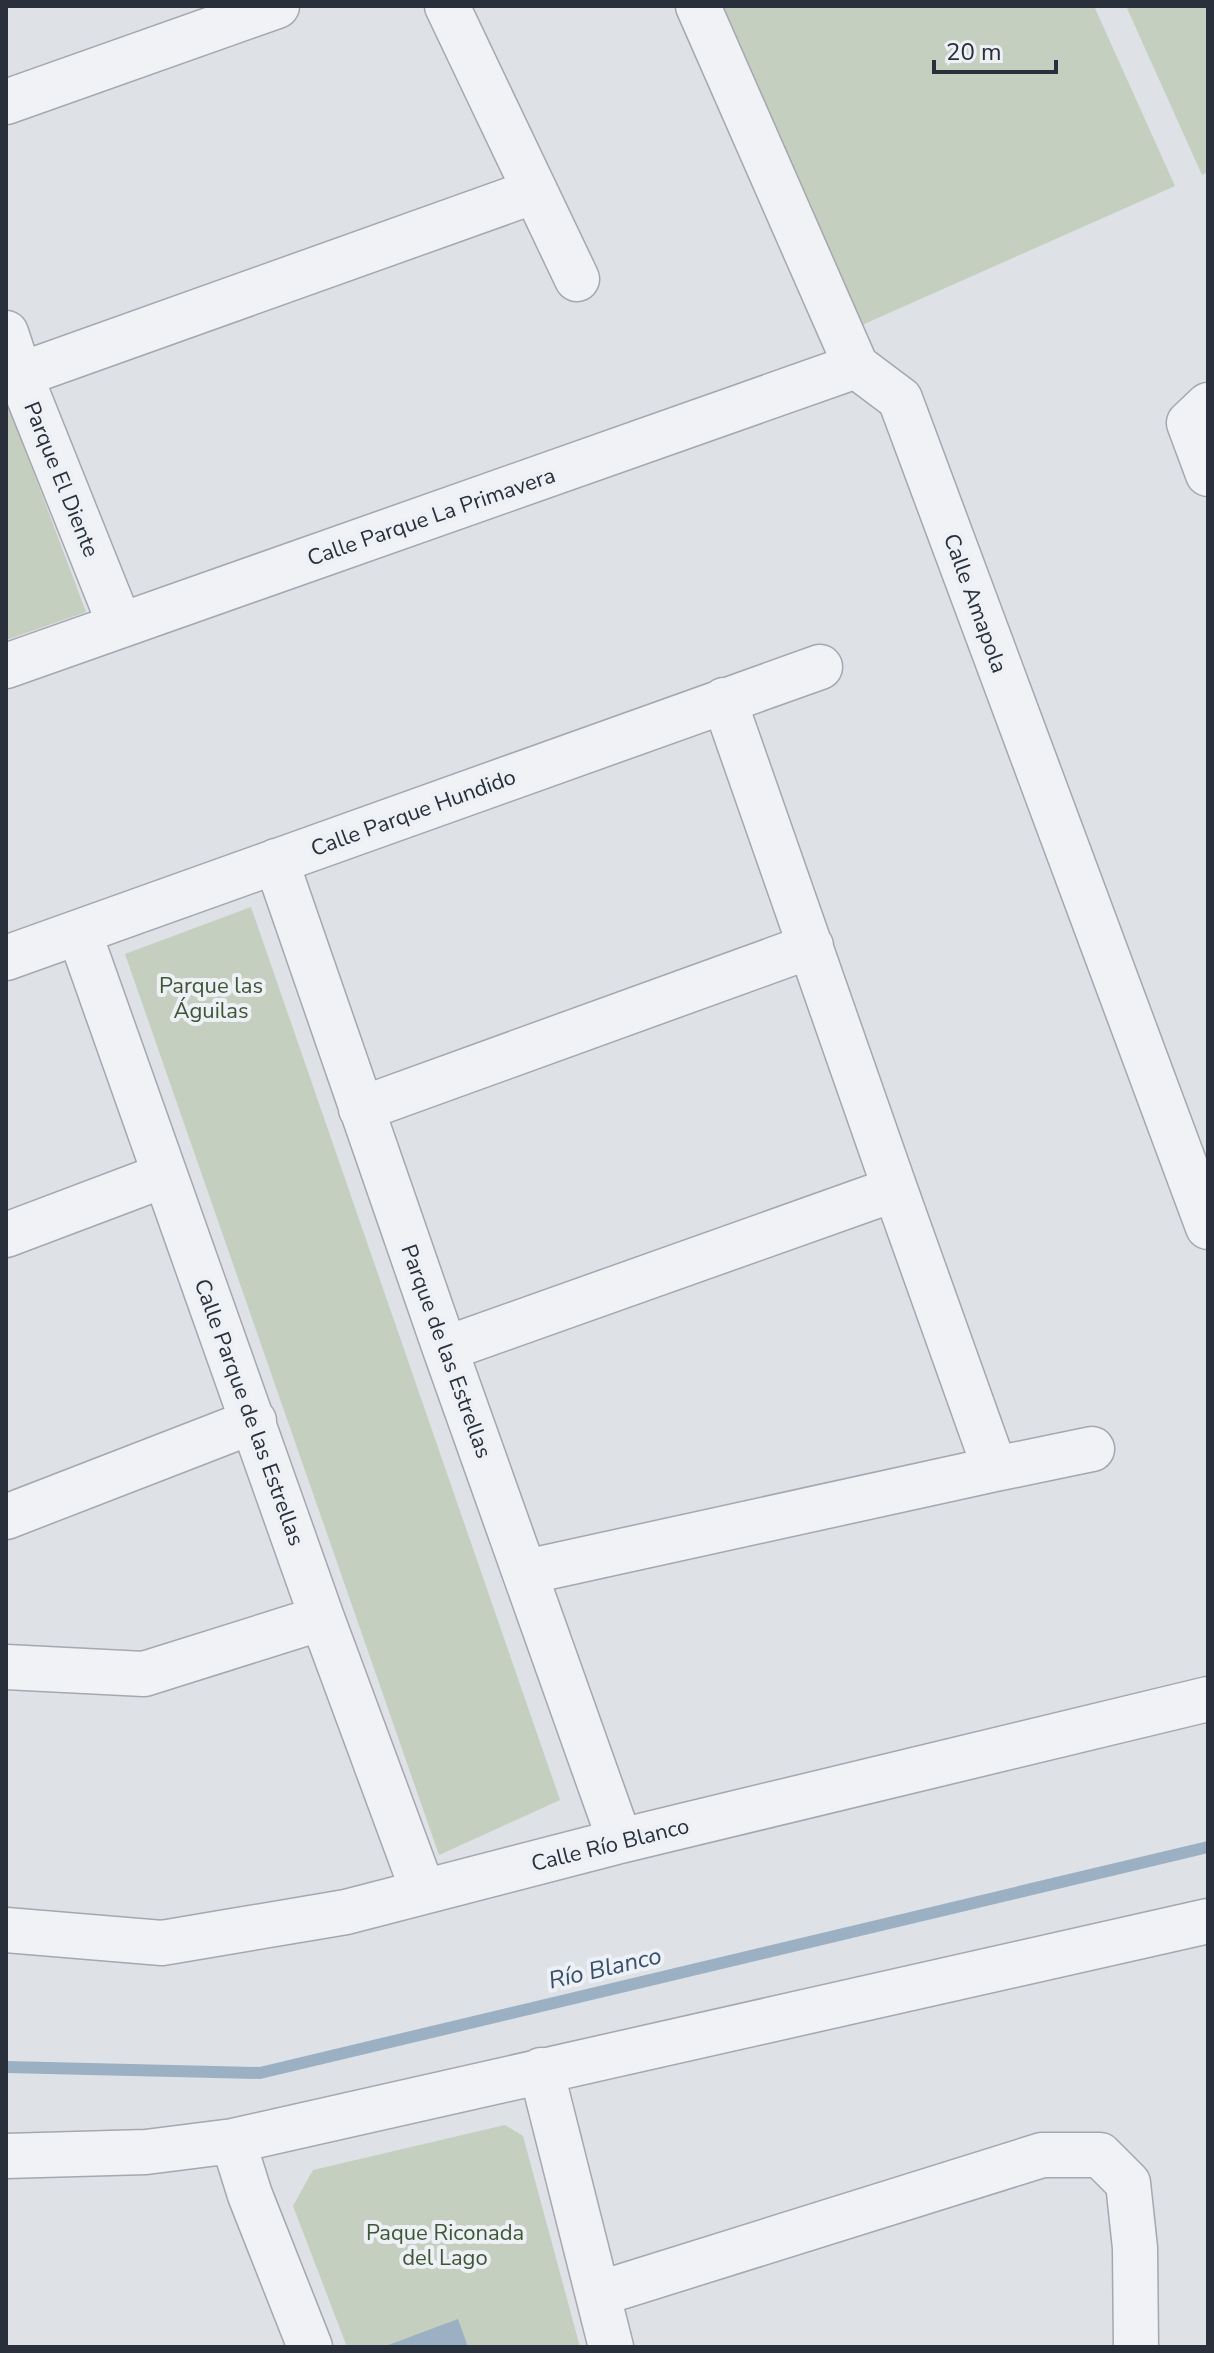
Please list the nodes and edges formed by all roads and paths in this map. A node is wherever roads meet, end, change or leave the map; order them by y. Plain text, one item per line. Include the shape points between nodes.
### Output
1 (277, 6) edge
2 (447, 6) edge
3 (698, 6) edge
4 (6, 102) edge
5 (535, 191) junction
6 (577, 279) dead end
7 (6, 333) edge
8 (856, 366) junction
9 (20, 375) junction
10 (1208, 405) edge
11 (1208, 474) edge
12 (120, 625) junction
13 (6, 666) edge
14 (820, 667) dead end
15 (724, 700) junction
16 (276, 861) junction
17 (79, 932) junction
18 (811, 946) junction
19 (6, 958) edge
20 (361, 1109) junction
21 (165, 1175) junction
22 (895, 1189) junction
23 (1208, 1227) edge
24 (6, 1235) edge
25 (445, 1349) junction
26 (254, 1421) junction
27 (1092, 1449) dead end
28 (995, 1469) junction
29 (6, 1517) edge
30 (526, 1572) junction
31 (322, 1618) junction
32 (6, 1667) edge
33 (1208, 1699) edge
34 (620, 1841) junction
35 (423, 1891) junction
36 (1208, 1921) edge
37 (6, 1930) edge
38 (541, 2070) junction
39 (233, 2141) junction
40 (6, 2156) edge
41 (598, 2294) junction
42 (310, 2347) edge
43 (611, 2347) edge
44 (1136, 2347) edge

1 - 4 street
2 - 5 street
3 - 8 street, Calle Amapola
5 - 6 street
5 - 9 street
7 - 9 street, Parque El Diente
8 - 12 street, Calle Parque La Primavera
8 - 23 street, Calle Amapola via 900,399
9 - 12 street, Parque El Diente
10 - 11 street via 1189,423
12 - 13 street, Calle Parque La Primavera
14 - 15 street, Calle Parque Hundido
15 - 16 street, Calle Parque Hundido
15 - 18 street
16 - 17 street, Calle Parque Hundido
16 - 20 street, Parque de las Estrellas
17 - 19 street, Calle Parque Hundido
17 - 21 street, Calle Parque de las Estrellas
18 - 20 street
18 - 22 street
20 - 25 street, Parque de las Estrellas
21 - 24 street
21 - 26 street, Calle Parque de las Estrellas
22 - 25 street
22 - 28 street
25 - 30 street, Parque de las Estrellas
26 - 29 street
26 - 31 street, Calle Parque de las Estrellas
27 - 28 street
28 - 30 street
30 - 34 street, Parque de las Estrellas
31 - 32 street via 144,1674
31 - 35 street, Calle Parque de las Estrellas
33 - 34 street, Calle Río Blanco
34 - 35 street, Calle Río Blanco
35 - 37 street, Calle Río Blanco via 346,1912 162,1943
36 - 38 street
38 - 39 street
38 - 41 street
39 - 40 street via 146,2152
39 - 42 street
41 - 43 street
41 - 44 street via 1042,2155 1100,2155 1128,2183

